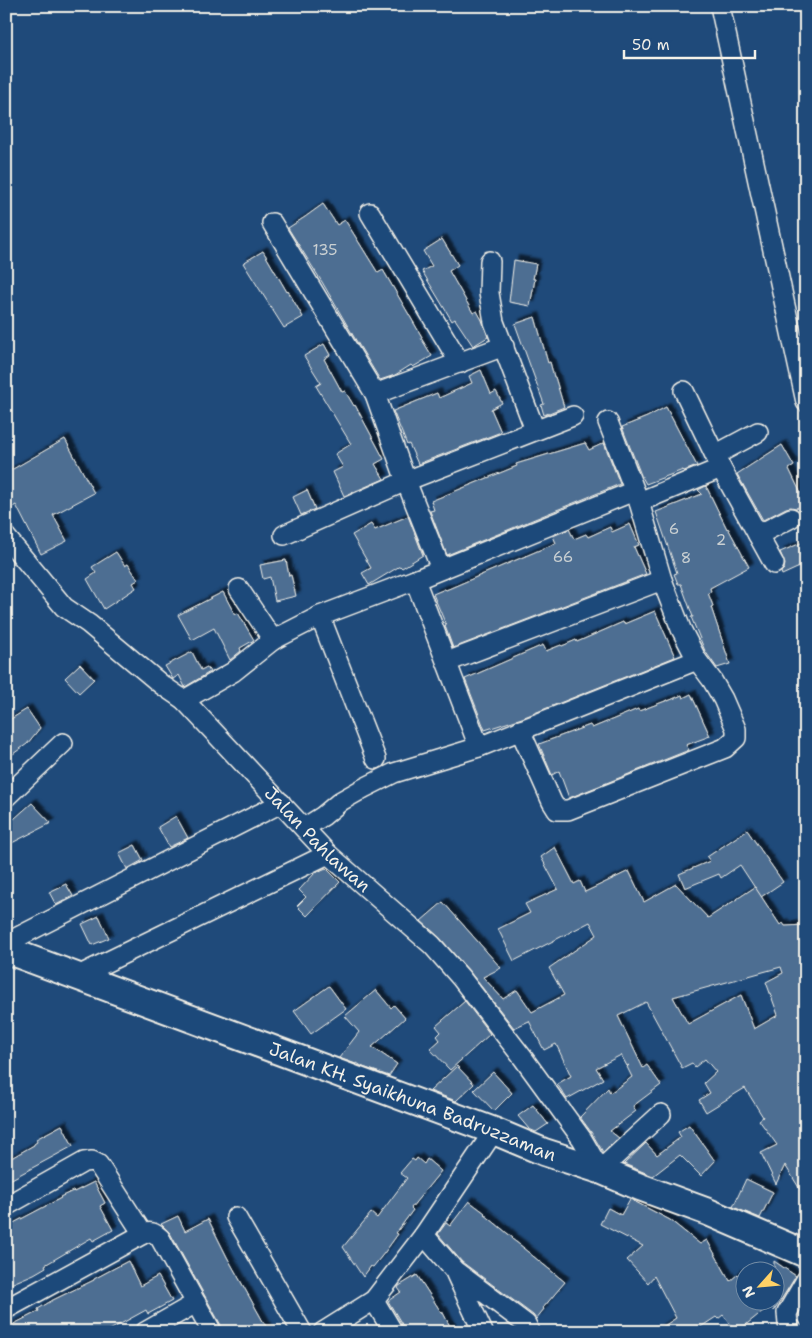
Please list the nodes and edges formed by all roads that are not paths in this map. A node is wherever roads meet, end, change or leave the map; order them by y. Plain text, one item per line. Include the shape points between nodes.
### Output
1 (720, 6) edge
2 (370, 213) dead end
3 (272, 223) dead end
4 (490, 261) dead end
5 (504, 346) junction
6 (460, 363) junction
7 (684, 391) dead end
8 (375, 394) junction
9 (806, 402) edge
10 (573, 416) dead end
11 (608, 422) dead end
12 (536, 430) junction
13 (758, 432) dead end
14 (718, 462) junction
15 (406, 481) junction
16 (636, 496) junction
17 (791, 518) dead end
18 (284, 535) dead end
19 (758, 535) junction
20 (6, 537) edge
21 (774, 564) dead end
22 (441, 569) junction
23 (415, 580) junction
24 (662, 580) junction
25 (239, 589) dead end
26 (320, 616) junction
27 (273, 640) junction
28 (697, 660) junction
29 (447, 662) junction
30 (184, 700) junction
31 (520, 730) junction
32 (63, 743) dead end
33 (479, 746) junction
34 (376, 759) dead end
35 (6, 797) edge
36 (281, 803) junction
37 (304, 828) junction
38 (328, 854) junction
39 (9, 952) edge
40 (76, 977) junction
41 (661, 1114) dead end
42 (494, 1131) junction
43 (600, 1170) junction
44 (6, 1206) edge
45 (236, 1217) dead end
46 (143, 1234) junction
47 (424, 1235) junction
48 (806, 1254) edge
49 (454, 1270) junction
50 (806, 1280) edge
51 (374, 1300) junction
52 (196, 1303) junction
53 (6, 1309) edge
54 (145, 1332) edge
55 (212, 1332) edge
56 (302, 1332) edge
57 (324, 1332) edge
58 (392, 1332) edge
59 (483, 1332) edge
60 (528, 1332) edge
61 (794, 1332) edge

1 - 9 street
2 - 6 street
3 - 8 street
4 - 5 street via 489,293 494,322
5 - 6 street
5 - 12 street
6 - 8 street
7 - 14 street
8 - 15 street
10 - 12 street
11 - 16 street
12 - 15 street
13 - 14 street
14 - 16 street
14 - 19 street
15 - 18 street
15 - 22 street
16 - 22 street
16 - 24 street
17 - 19 street
19 - 21 street
20 - 30 street, Jalan Pahlawan via 64,607
22 - 23 street
23 - 26 street
23 - 29 street
24 - 28 street
24 - 29 street
25 - 27 street
26 - 27 street
26 - 34 street
27 - 30 street via 233,672
28 - 31 street
28 - 31 street via 723,699 736,729 736,738 725,748 568,810 557,810
29 - 33 street
30 - 36 street, Jalan Pahlawan
31 - 33 street
32 - 35 street
33 - 37 street via 394,773 342,801
36 - 37 street, Jalan Pahlawan
36 - 39 street
37 - 38 street, Jalan Pahlawan
38 - 40 street
38 - 43 street, Jalan Pahlawan via 432,945 523,1058 582,1139
39 - 40 main road, Jalan KH. Syaikhuna Badruzzaman
40 - 42 main road, Jalan KH. Syaikhuna Badruzzaman
41 - 43 street
42 - 43 main road, Jalan KH. Syaikhuna Badruzzaman
42 - 47 street
43 - 48 main road, Jalan KH. Syaikhuna Badruzzaman
44 - 46 street via 84,1162 92,1161 98,1164
45 - 56 street
46 - 52 street via 153,1232 160,1238
46 - 53 street
47 - 49 street
47 - 51 street
49 - 59 street
49 - 60 street via 526,1324
50 - 61 street via 787,1313 788,1324
51 - 57 street
51 - 58 street
52 - 54 street
52 - 55 street

